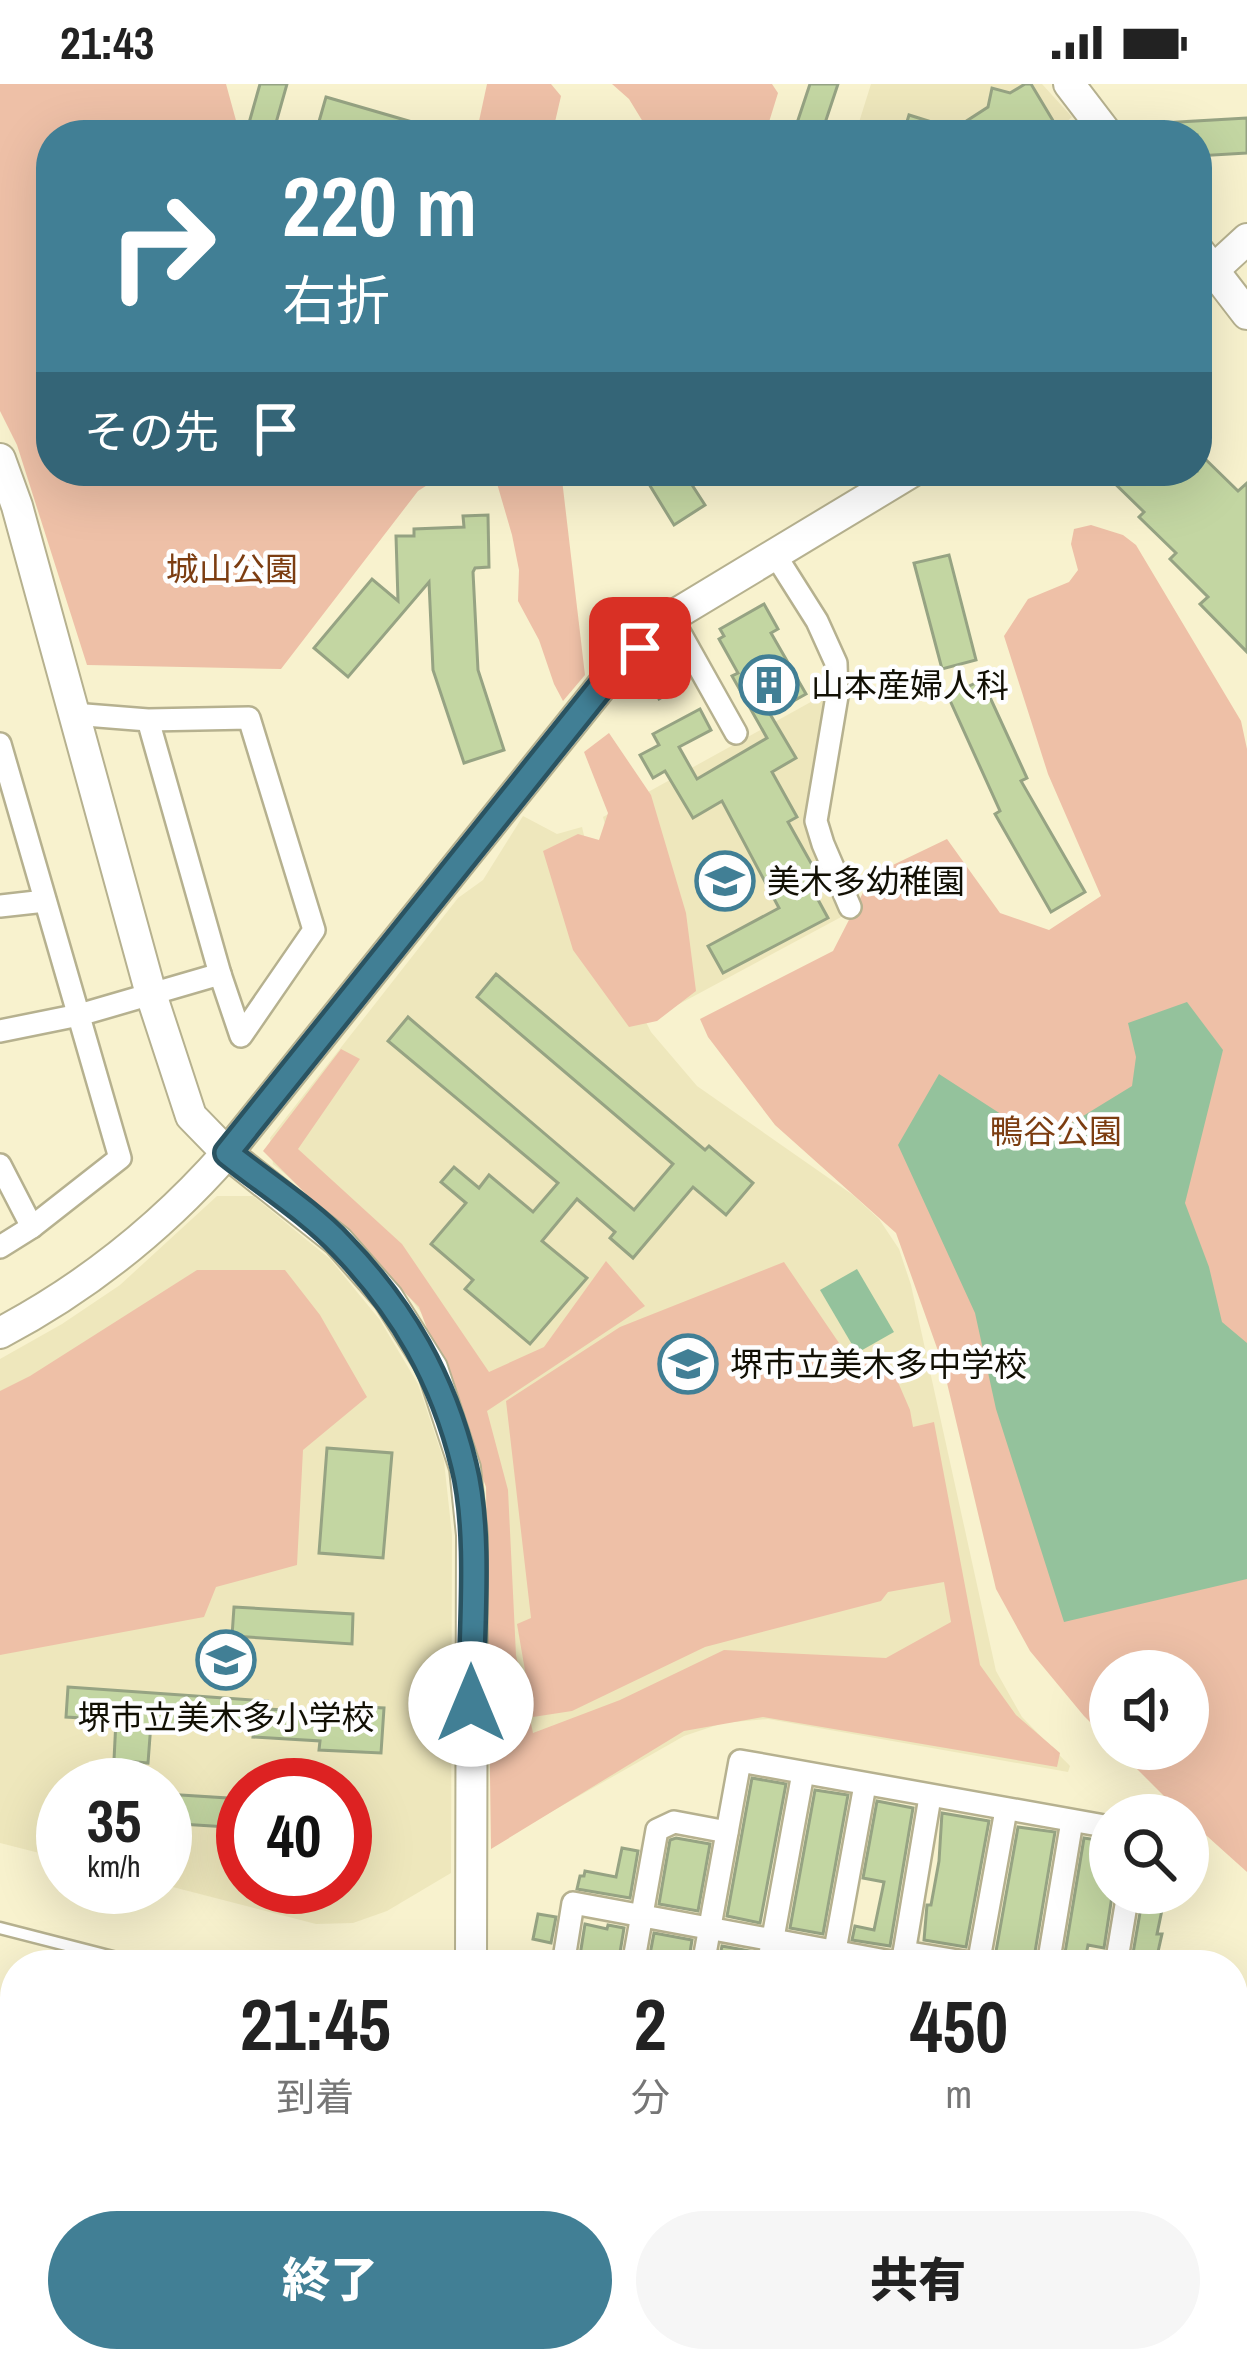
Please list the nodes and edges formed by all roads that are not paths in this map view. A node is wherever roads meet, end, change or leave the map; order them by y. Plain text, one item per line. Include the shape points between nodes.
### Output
1 (1069, 84) edge
2 (1097, 120) edge
3 (1247, 239) edge
4 (1212, 262) edge
5 (1212, 277) edge
6 (1247, 314) edge
7 (0, 459) edge
8 (888, 486) edge
9 (8, 508) edge
10 (774, 553) junction
11 (671, 617) junction
12 (74, 714) junction
13 (148, 720) junction
14 (736, 734) dead end
15 (0, 744) edge
16 (4, 776) edge
17 (45, 901) junction
18 (0, 907) edge
19 (850, 907) dead end
20 (220, 974) junction
21 (151, 994) junction
22 (79, 1015) junction
23 (0, 1031) edge
24 (227, 1153) junction
25 (0, 1165) edge
26 (32, 1227) junction
27 (0, 1247) edge
28 (0, 1334) edge
29 (803, 1773) junction
30 (865, 1785) junction
31 (930, 1797) junction
32 (1006, 1810) junction
33 (1072, 1821) junction
34 (1089, 1824) edge
35 (727, 1832) junction
36 (1124, 1914) edge
37 (642, 1916) junction
38 (0, 1928) edge
39 (710, 1928) junction
40 (772, 1939) junction
41 (86, 1950) edge
42 (468, 1950) edge
43 (565, 1950) edge
44 (636, 1950) edge
45 (706, 1950) edge
46 (770, 1950) edge
47 (808, 1950) edge
48 (835, 1950) edge
49 (905, 1950) edge
50 (983, 1950) edge
51 (1050, 1950) edge
52 (1118, 1950) edge

1 - 2 street
3 - 4 street
5 - 6 street
7 - 9 street
8 - 10 street
9 - 12 street
10 - 11 street
10 - 19 street via 836,663 817,821
11 - 14 street
11 - 24 street via 608,678
12 - 13 street
12 - 21 street
13 - 20 street
13 - 20 street via 250,718 314,930 241,1036
15 - 16 street
16 - 17 street
17 - 18 street
17 - 22 street
20 - 21 street
21 - 22 street
21 - 24 street via 191,1117
22 - 23 street
22 - 26 street via 120,1158
24 - 28 street via 113,1263
24 - 42 street via 338,1241 388,1298 432,1368 465,1468 472,1534
25 - 26 street
26 - 27 street
29 - 30 street
29 - 35 street via 740,1761
29 - 40 street
30 - 31 street
30 - 48 street
31 - 32 street
31 - 49 street
32 - 33 street
32 - 50 street
33 - 34 street
33 - 51 street
35 - 37 street via 674,1822 657,1830
35 - 39 street
36 - 52 street
37 - 39 street
37 - 43 street via 573,1903
37 - 44 street
38 - 41 lane
39 - 40 street
39 - 45 street
40 - 46 street
40 - 47 street

